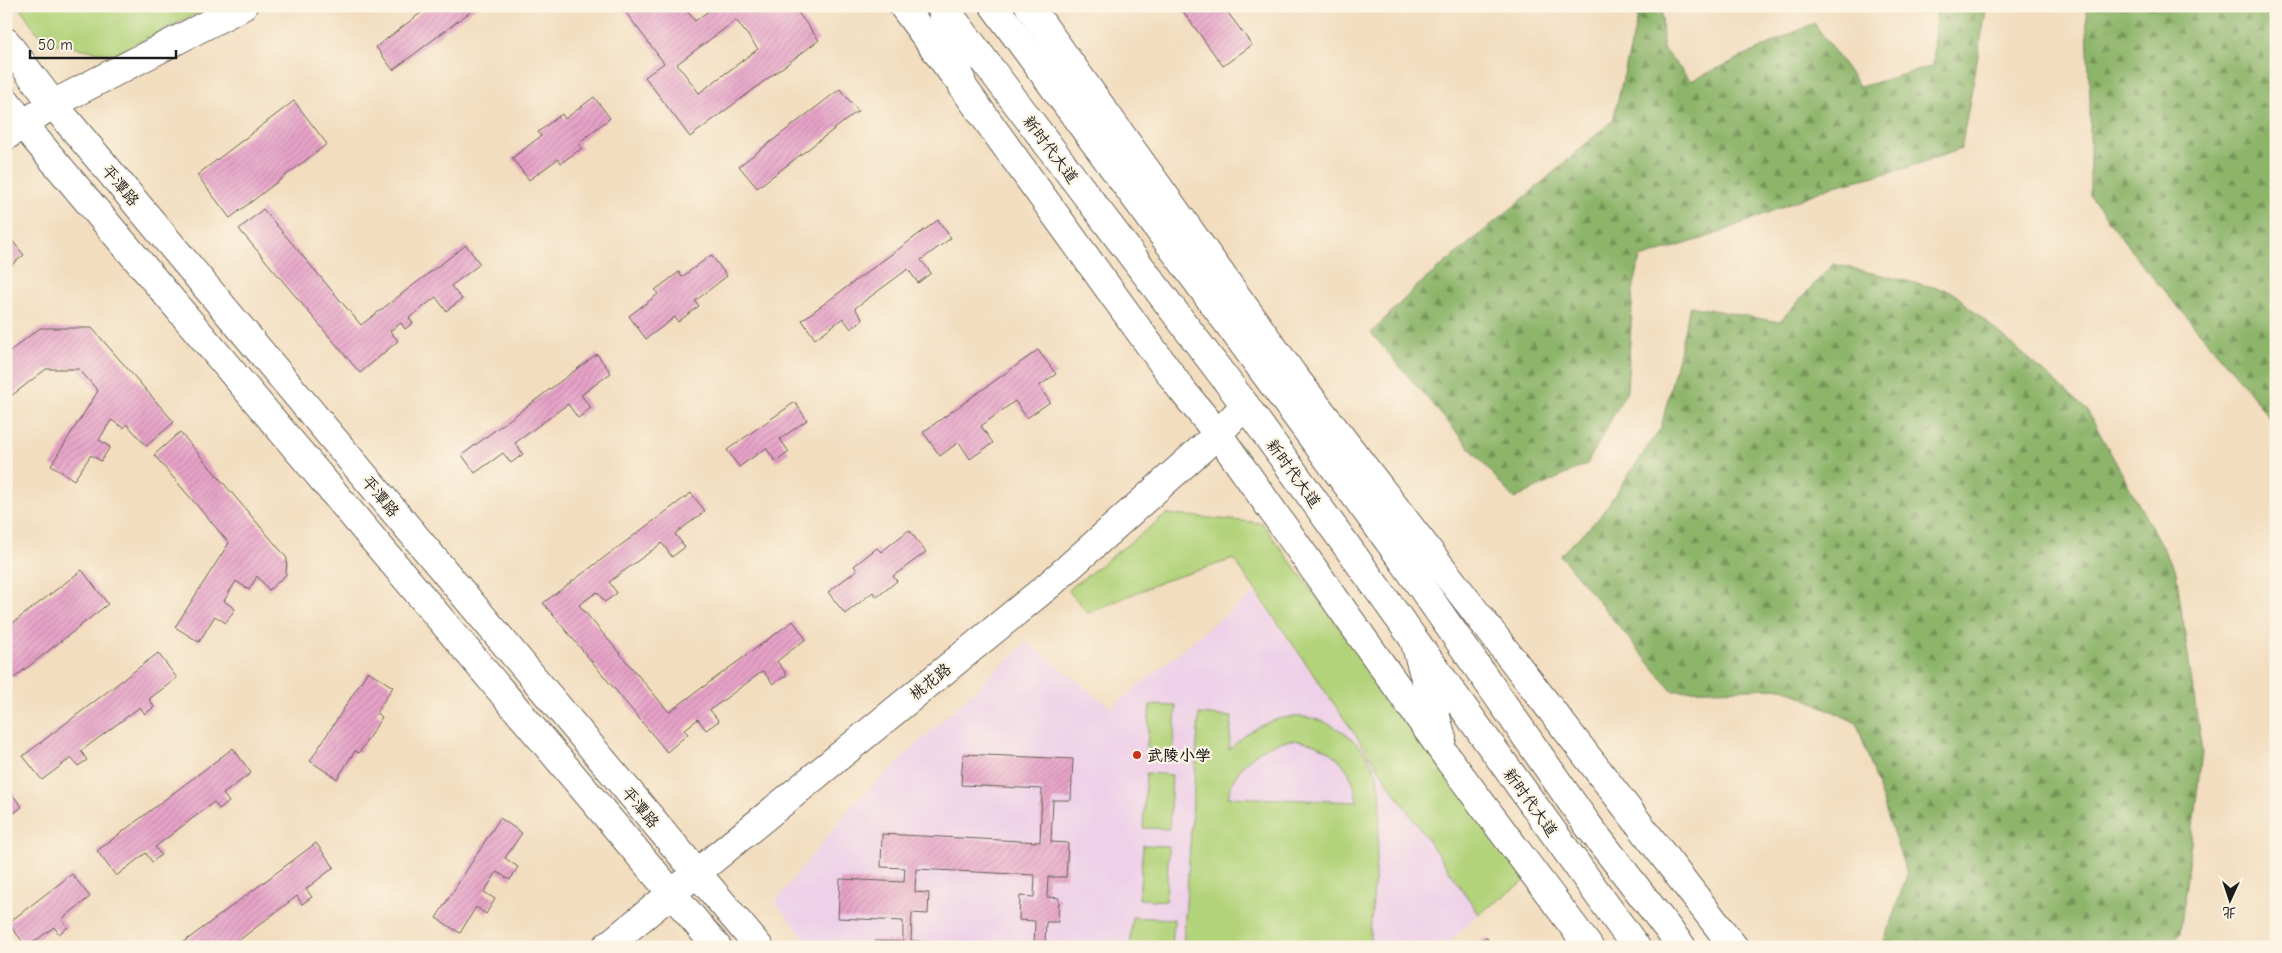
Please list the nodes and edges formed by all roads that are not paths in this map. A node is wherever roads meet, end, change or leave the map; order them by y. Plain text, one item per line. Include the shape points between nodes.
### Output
1 (243, 6) edge
2 (903, 6) edge
3 (942, 6) edge
4 (994, 6) edge
5 (1029, 6) edge
6 (6, 42) edge
7 (963, 87) junction
8 (6, 101) edge
9 (53, 104) junction
10 (14, 129) edge
11 (1245, 405) junction
12 (1218, 434) junction
13 (1414, 641) junction
14 (1449, 760) junction
15 (696, 872) junction
16 (670, 893) junction
17 (606, 947) edge
18 (717, 947) edge
19 (759, 947) edge
20 (1589, 947) edge
21 (1636, 947) edge
22 (1682, 947) edge
23 (1734, 947) edge

1 - 9 street
2 - 7 street
3 - 7 street
3 - 11 street, 新时代大道
4 - 22 street, 新时代大道 via 1404,562 1587,824
5 - 23 street via 1294,375
6 - 9 street, 平潭路
7 - 12 street via 1182,390
8 - 10 street, 平潭路
9 - 10 street
9 - 15 street, 平潭路
10 - 16 street, 平潭路
11 - 12 street, 桃花路
11 - 13 street, 新时代大道
12 - 14 street
12 - 15 street, 桃花路 via 1049,585
13 - 14 street
13 - 21 street, 新时代大道
14 - 20 street
15 - 16 street, 桃花路
15 - 19 street, 平潭路
16 - 17 street, 桃花路
16 - 18 street, 平潭路

